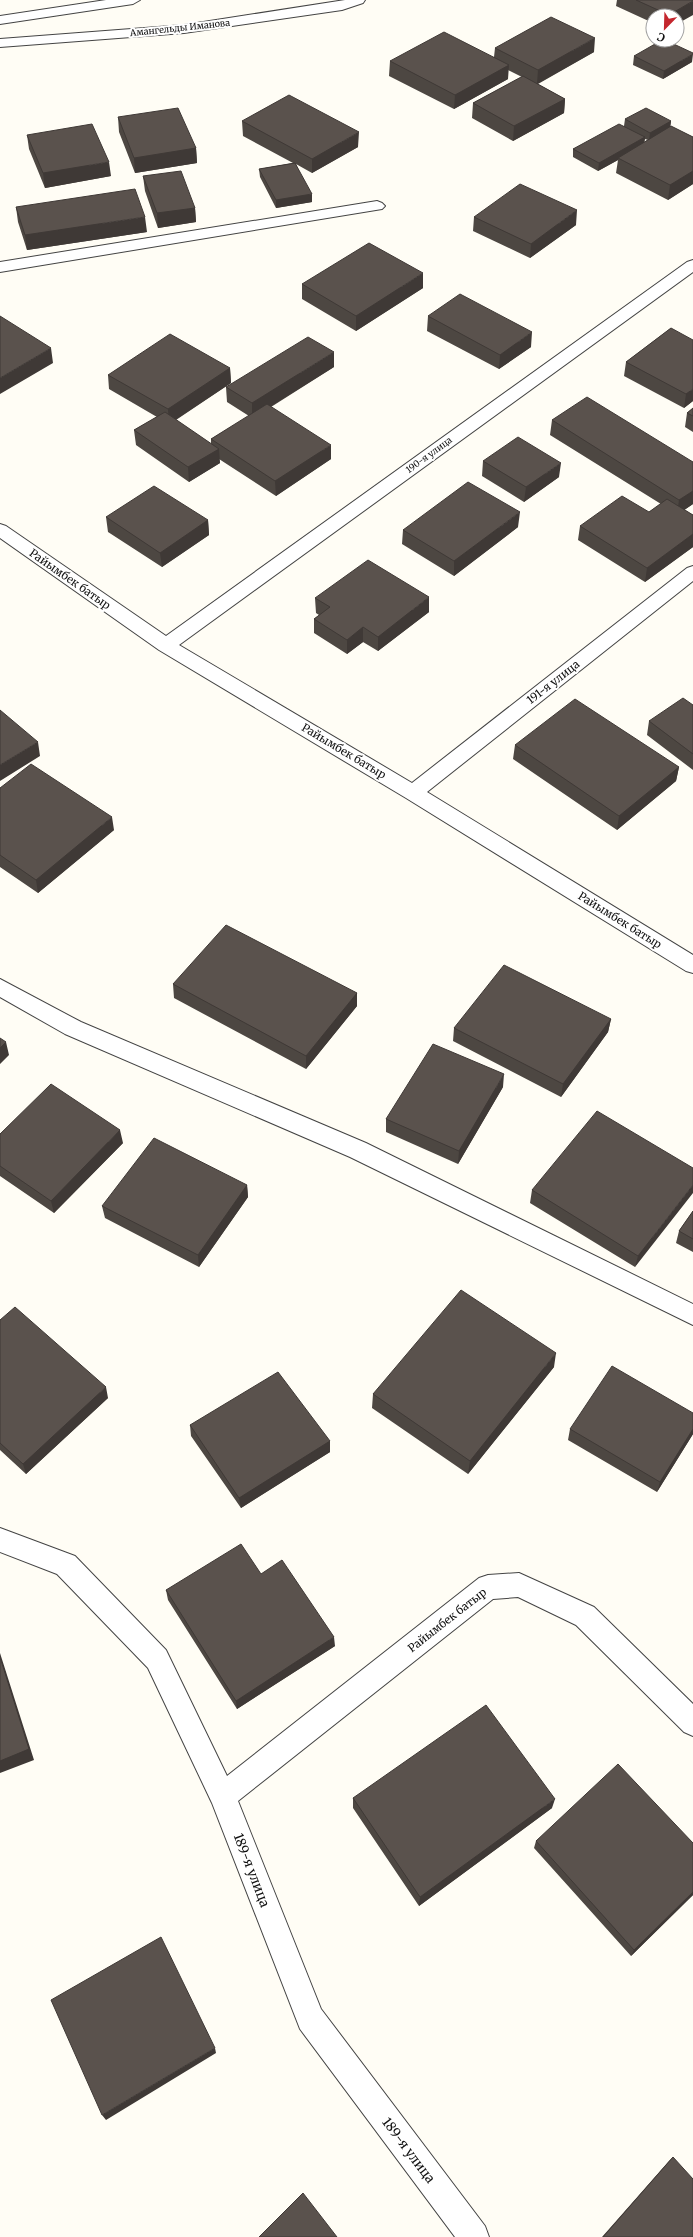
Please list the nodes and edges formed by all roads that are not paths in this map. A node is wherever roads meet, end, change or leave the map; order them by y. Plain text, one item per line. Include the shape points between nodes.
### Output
1 (133, 0) edge
2 (358, 0) edge
3 (0, 20) edge
4 (0, 43) edge
5 (377, 206) dead end
6 (693, 265) edge
7 (0, 267) edge
8 (0, 530) edge
9 (693, 572) edge
10 (166, 645) junction
11 (413, 793) junction
12 (693, 965) edge
13 (0, 987) edge
14 (693, 1315) edge
15 (0, 1540) edge
16 (693, 1723) edge
17 (223, 1796) junction
18 (474, 2237) edge

1 - 3 street
2 - 4 street, Амангельды Иманова via 342,6 184,29
5 - 7 street
6 - 10 street, 190-я улица
8 - 10 street, Райымбек батыр
9 - 11 street, 191-я улица
10 - 11 street, Райымбек батыр
11 - 12 street, Райымбек батыр
13 - 14 street via 73,1028 358,1150
15 - 17 street, 189-я улица via 66,1565 157,1659
16 - 17 street, Райымбек батыр via 585,1616 519,1585 488,1587
17 - 18 street, 189-я улица via 310,2019

